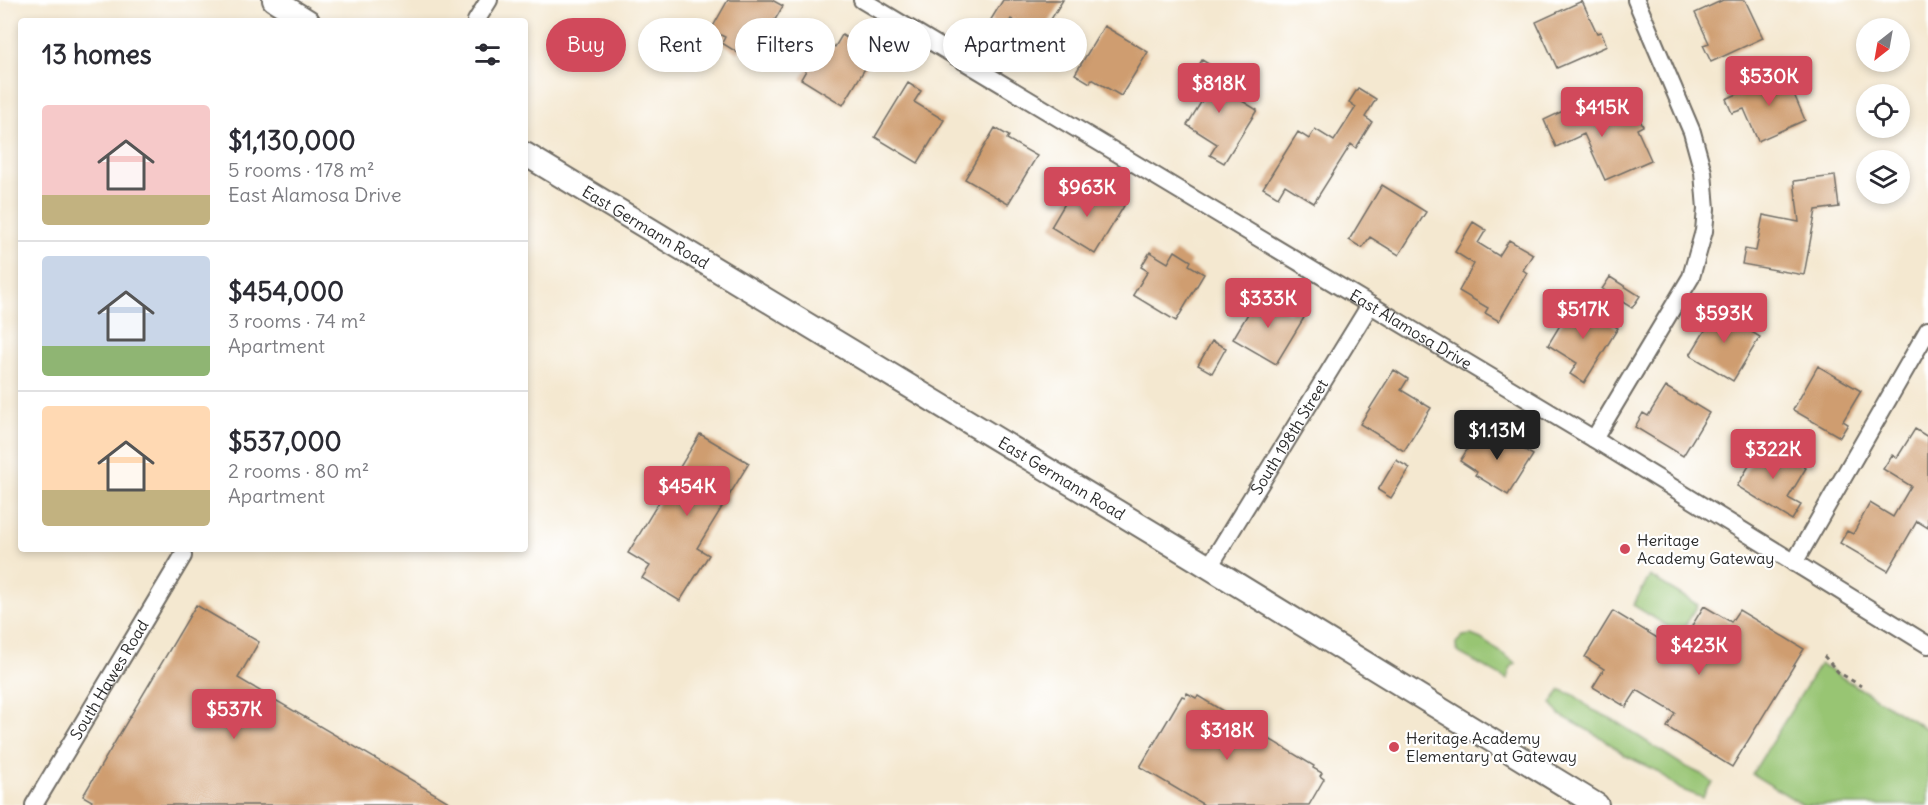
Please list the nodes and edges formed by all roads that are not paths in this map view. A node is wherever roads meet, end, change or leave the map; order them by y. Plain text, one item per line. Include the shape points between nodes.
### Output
1 (274, 0) edge
2 (489, 0) edge
3 (862, 0) edge
4 (1636, 0) edge
5 (303, 18) edge
6 (478, 18) edge
7 (528, 156) edge
8 (1370, 305) junction
9 (1928, 330) edge
10 (1594, 439) junction
11 (183, 556) dead end
12 (1794, 563) junction
13 (1209, 567) junction
14 (1928, 645) edge
15 (34, 805) edge
16 (1597, 805) edge

1 - 5 street
2 - 6 street
3 - 8 street, East Alamosa Drive
4 - 10 street via 1692,132 1703,172 1704,231 1691,277
7 - 13 street, East Germann Road
8 - 10 street, East Alamosa Drive
8 - 13 street, South 198th Street
9 - 12 street
10 - 12 street, East Alamosa Drive
11 - 15 street, South Hawes Road
12 - 14 street, East Alamosa Drive
13 - 16 street, East Germann Road

